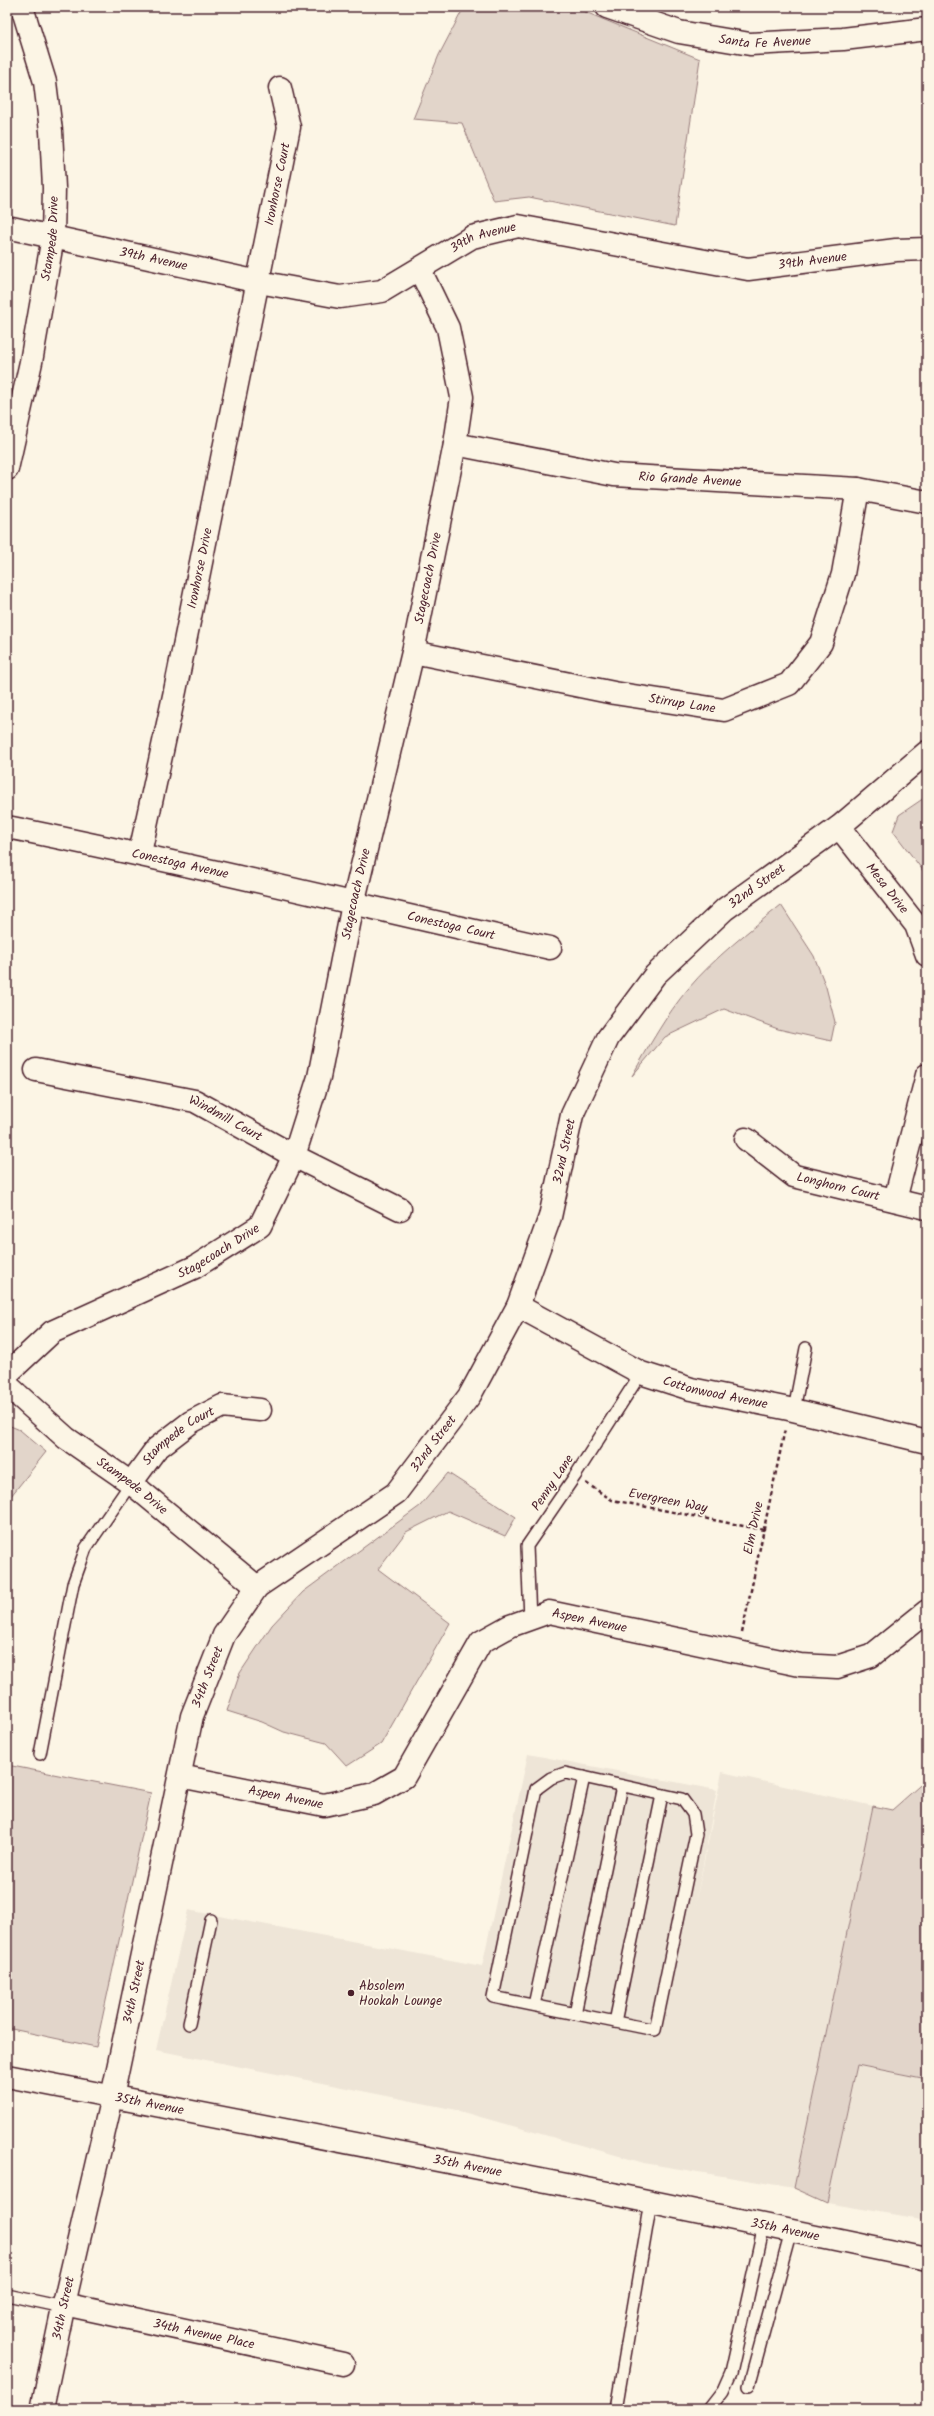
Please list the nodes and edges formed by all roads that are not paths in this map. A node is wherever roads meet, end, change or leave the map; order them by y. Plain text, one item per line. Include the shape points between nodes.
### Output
1 (22, 7) edge
2 (608, 7) edge
3 (927, 29) edge
4 (280, 88) dead end
5 (7, 226) edge
6 (53, 237) junction
7 (927, 249) edge
8 (420, 270) junction
9 (259, 282) junction
10 (455, 444) junction
11 (7, 469) edge
12 (858, 489) junction
13 (927, 502) edge
14 (413, 652) junction
15 (927, 752) edge
16 (7, 827) edge
17 (838, 827) junction
18 (140, 853) junction
19 (353, 904) junction
20 (550, 948) dead end
21 (927, 955) edge
22 (36, 1070) dead end
23 (927, 1074) edge
24 (746, 1139) dead end
25 (294, 1156) junction
26 (895, 1200) junction
27 (927, 1208) edge
28 (400, 1209) dead end
29 (518, 1306) junction
30 (806, 1348) dead end
31 (640, 1373) junction
32 (7, 1374) edge
33 (7, 1385) edge
34 (792, 1409) junction
35 (260, 1410) dead end
36 (927, 1442) edge
37 (131, 1483) junction
38 (257, 1587) junction
39 (927, 1611) edge
40 (530, 1619) junction
41 (40, 1754) dead end
42 (180, 1776) junction
43 (584, 1777) junction
44 (622, 1786) junction
45 (662, 1794) junction
46 (211, 1920) dead end
47 (534, 2005) junction
48 (575, 2014) junction
49 (615, 2022) junction
50 (189, 2024) dead end
51 (7, 2076) edge
52 (112, 2097) junction
53 (651, 2202) junction
54 (764, 2225) junction
55 (791, 2231) junction
56 (927, 2259) edge
57 (7, 2296) edge
58 (63, 2305) junction
59 (344, 2364) dead end
60 (749, 2386) dead end
61 (42, 2409) edge
62 (616, 2409) edge
63 (709, 2409) edge

1 - 6 street, Stampede Drive via 44,82 51,131 54,181
2 - 3 street, Santa Fe Avenue via 679,32 750,44 843,39
4 - 9 street, Ironhorse Court via 289,127
5 - 6 street, 39th Avenue
6 - 9 street, 39th Avenue
6 - 11 street, Stampede Drive via 31,362
7 - 8 street, 39th Avenue via 896,250 748,269 518,226 472,237
8 - 9 street, 39th Avenue via 382,291 340,297
8 - 10 street, Stagecoach Drive via 448,328 462,397
9 - 18 street, Ironhorse Drive
10 - 12 street, Rio Grande Avenue via 614,475
10 - 14 street, Stagecoach Drive
12 - 13 street, Rio Grande Avenue
12 - 14 street, Stirrup Lane via 843,574 820,643 789,684 724,710 614,693
14 - 19 street, Stagecoach Drive
15 - 17 street, 32nd Street
16 - 18 street, Conestoga Avenue
17 - 21 street, Mesa Drive via 916,925
17 - 29 street, 32nd Street via 724,909 654,975 608,1038 572,1115 550,1217
18 - 19 street, Conestoga Avenue
19 - 20 street, Conestoga Court
19 - 25 street, Stagecoach Drive via 319,1077
22 - 25 street, Windmill Court via 195,1102
23 - 26 street
24 - 26 street, Longhorn Court via 794,1176
25 - 28 street, Windmill Court
25 - 32 street, Stagecoach Drive via 260,1226 195,1267 52,1332
26 - 27 street, Longhorn Court
29 - 31 street, Cottonwood Avenue
29 - 38 street, 32nd Street via 470,1394 396,1493
30 - 34 lane
31 - 34 street, Cottonwood Avenue via 691,1389
31 - 40 lane, Penny Lane via 527,1546
33 - 37 street, Stampede Drive via 66,1438
34 - 36 street, Cottonwood Avenue
35 - 37 street, Stampede Court via 222,1406 191,1422 156,1450
37 - 38 street, Stampede Drive
37 - 41 lane via 86,1548 73,1584
38 - 42 street, 34th Street via 221,1643 192,1716
39 - 40 street, Aspen Avenue via 870,1656 838,1667 800,1665 549,1612
40 - 42 street, Aspen Avenue via 510,1626 481,1642 404,1777 374,1794 324,1805
42 - 52 street, 34th Street
43 - 44 lane
43 - 47 lane
43 - 47 lane via 565,1773 536,1789 493,1997
44 - 45 lane
44 - 48 lane
45 - 49 lane
45 - 49 lane via 682,1799 693,1814 696,1834 655,2030
46 - 50 lane
47 - 48 lane
48 - 49 lane
51 - 52 street, 35th Avenue
52 - 53 street, 35th Avenue
52 - 58 street, 34th Street
53 - 54 street, 35th Avenue
53 - 62 lane
54 - 55 street, 35th Avenue
54 - 63 lane via 731,2373 723,2391
55 - 56 street, 35th Avenue
55 - 60 lane
57 - 58 lane
58 - 59 street, 34th Avenue Place
58 - 61 street, 34th Street

